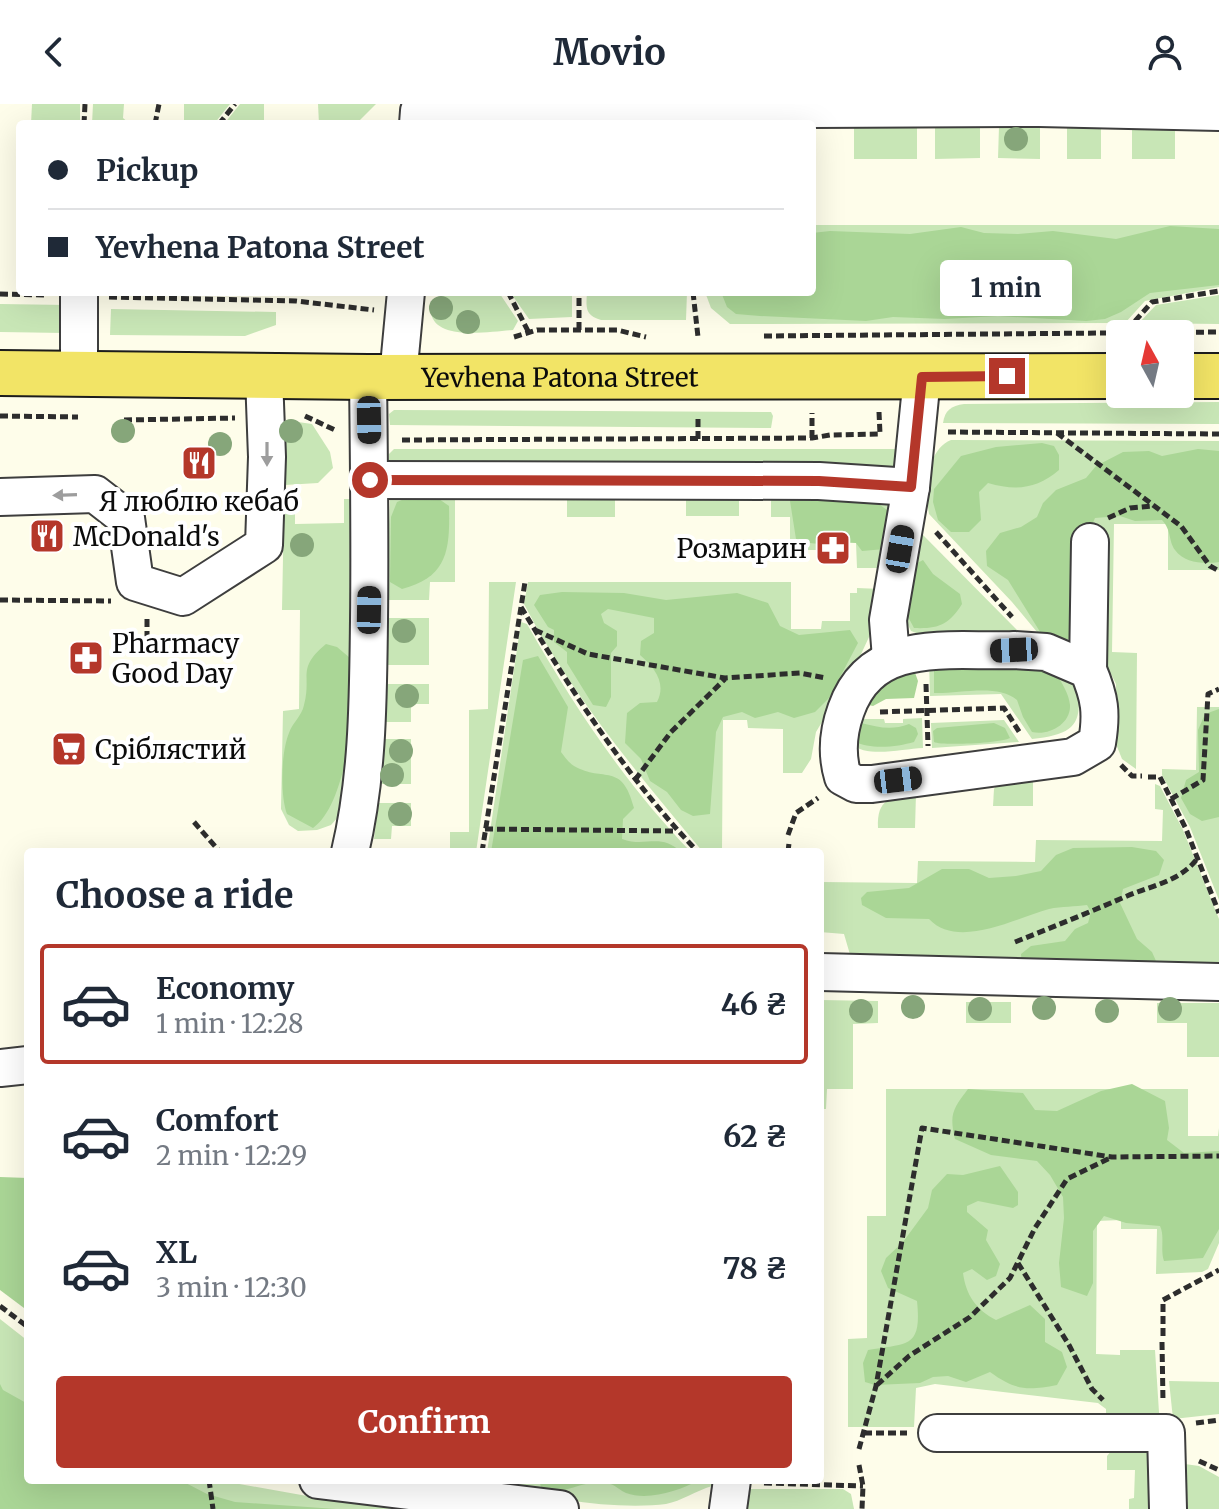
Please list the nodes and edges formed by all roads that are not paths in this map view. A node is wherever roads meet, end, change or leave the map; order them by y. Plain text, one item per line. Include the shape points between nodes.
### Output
1 (741, 107) edge
2 (934, 107) edge
3 (545, 108) edge
4 (1219, 112) edge
5 (419, 113) edge
6 (79, 296) edge
7 (406, 302) edge
8 (0, 373) edge
9 (79, 374) junction
10 (264, 376) junction
11 (1106, 376) edge
12 (1194, 376) edge
13 (1219, 376) edge
14 (383, 377) junction
15 (922, 377) junction
16 (370, 480) junction
17 (911, 487) junction
18 (0, 497) edge
19 (1090, 542) road end
20 (908, 654) junction
21 (1088, 670) junction
22 (351, 848) edge
23 (824, 972) edge
24 (1219, 982) edge
25 (24, 1065) edge
26 (0, 1068) edge
27 (937, 1433) road end
28 (351, 1484) edge
29 (560, 1509) edge
30 (1168, 1509) edge

1 - 2 lane
1 - 3 lane
2 - 4 lane
3 - 5 lane
6 - 9 lane
7 - 14 lane
8 - 9 main road, Yevhena Patona Street
9 - 10 main road, Yevhena Patona Street
10 - 14 main road, Yevhena Patona Street
10 -> 18 lane via 264,545 183,597 135,582 126,518 95,494
11 - 15 main road, Yevhena Patona Street
12 - 13 main road
14 - 15 main road, Yevhena Patona Street
14 - 16 lane
15 - 17 lane
16 - 17 lane via 806,481
16 - 22 lane via 368,731
17 - 20 lane via 888,620
19 - 21 lane
20 - 21 lane via 1046,652
20 - 21 lane via 870,671 850,701 840,729 839,765 843,777 856,784 1073,757 1097,743 1102,715
23 - 24 lane
25 - 26 lane
27 - 30 lane via 1150,1433
28 - 29 lane

